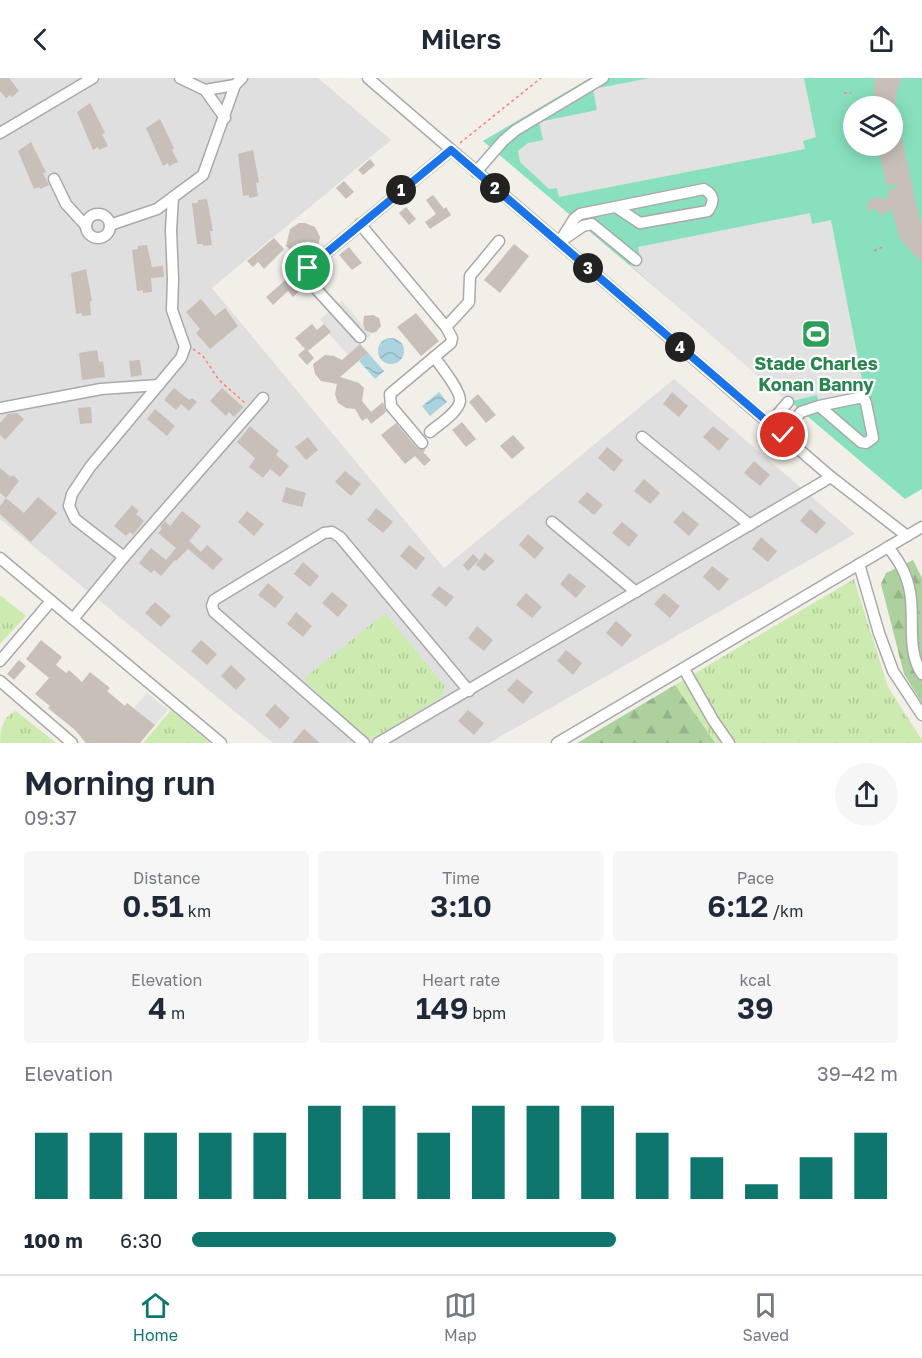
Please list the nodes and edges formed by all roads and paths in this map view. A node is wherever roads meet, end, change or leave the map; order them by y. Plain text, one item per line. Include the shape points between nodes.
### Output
1 (93, 78) edge
2 (180, 78) edge
3 (368, 78) edge
4 (541, 78) edge
5 (239, 82) edge
6 (599, 83) edge
7 (205, 90) junction
8 (843, 93) dead end
9 (851, 93) dead end
10 (225, 117) junction
11 (0, 133) edge
12 (451, 150) junction
13 (476, 172) junction
14 (54, 179) dead end
15 (173, 197) junction
16 (616, 207) junction
17 (360, 224) junction
18 (110, 225) junction
19 (86, 226) junction
20 (499, 241) dead end
21 (559, 243) junction
22 (882, 247) dead end
23 (874, 251) dead end
24 (636, 260) dead end
25 (446, 327) junction
26 (360, 337) dead end
27 (185, 347) junction
28 (434, 357) junction
29 (159, 385) junction
30 (262, 398) dead end
31 (788, 402) dead end
32 (819, 406) junction
33 (0, 408) edge
34 (254, 408) junction
35 (770, 424) junction
36 (430, 432) dead end
37 (783, 435) junction
38 (642, 437) dead end
39 (422, 443) dead end
40 (831, 477) junction
41 (552, 522) dead end
42 (750, 525) junction
43 (922, 527) edge
44 (907, 536) junction
45 (888, 547) junction
46 (124, 557) junction
47 (0, 558) edge
48 (859, 564) junction
49 (636, 592) junction
50 (51, 600) junction
51 (73, 620) junction
52 (0, 661) edge
53 (684, 669) junction
54 (922, 674) edge
55 (0, 681) edge
56 (469, 691) junction
57 (922, 715) edge
58 (72, 743) edge
59 (221, 743) edge
60 (364, 743) edge
61 (378, 743) edge
62 (557, 743) edge
63 (729, 743) edge

1 - 11 street
2 - 7 street
3 - 12 street
4 - 12 path
5 - 7 street
5 - 10 street
6 - 13 street via 516,130
7 - 10 street
8 - 9 path
10 - 15 street via 203,175
12 - 13 street
12 - 17 street
13 - 21 street
14 - 19 street via 66,204
15 - 18 street via 157,209
15 - 27 street via 172,310
16 - 16 street via 704,189 713,197 708,210 640,223
16 - 21 street via 580,214
17 - 25 street
17 - 26 street via 307,273 308,280
18 - 19 street via 109,219 97,214 92,215
18 - 19 street via 103,237 93,238
20 - 25 street via 470,276 468,302
21 - 24 street via 578,228 592,224
21 - 35 street
22 - 23 path
25 - 28 street via 451,343
27 - 29 street
27 - 34 path via 204,356 219,380
28 - 36 street via 459,394 460,402
28 - 39 street via 389,399
29 - 33 street via 101,389
29 - 46 street via 90,467 72,494 69,506 75,519
30 - 34 street
31 - 35 street
32 - 32 street via 863,397 873,438 866,444 861,442
32 - 37 street via 801,412
34 - 46 street
35 - 37 street
37 - 40 street
38 - 42 street
40 - 42 street
40 - 44 street
41 - 49 street
42 - 49 street
43 - 44 street
44 - 45 street
45 - 48 street
45 - 54 street via 904,569 911,594 910,628
46 - 51 street
47 - 50 street
48 - 53 street
48 - 57 street via 893,670
49 - 56 street
50 - 51 street
50 - 52 street
51 - 59 street
53 - 62 street
53 - 63 street
55 - 58 street
56 - 60 street via 332,532 324,533 214,600 214,612
56 - 61 street

